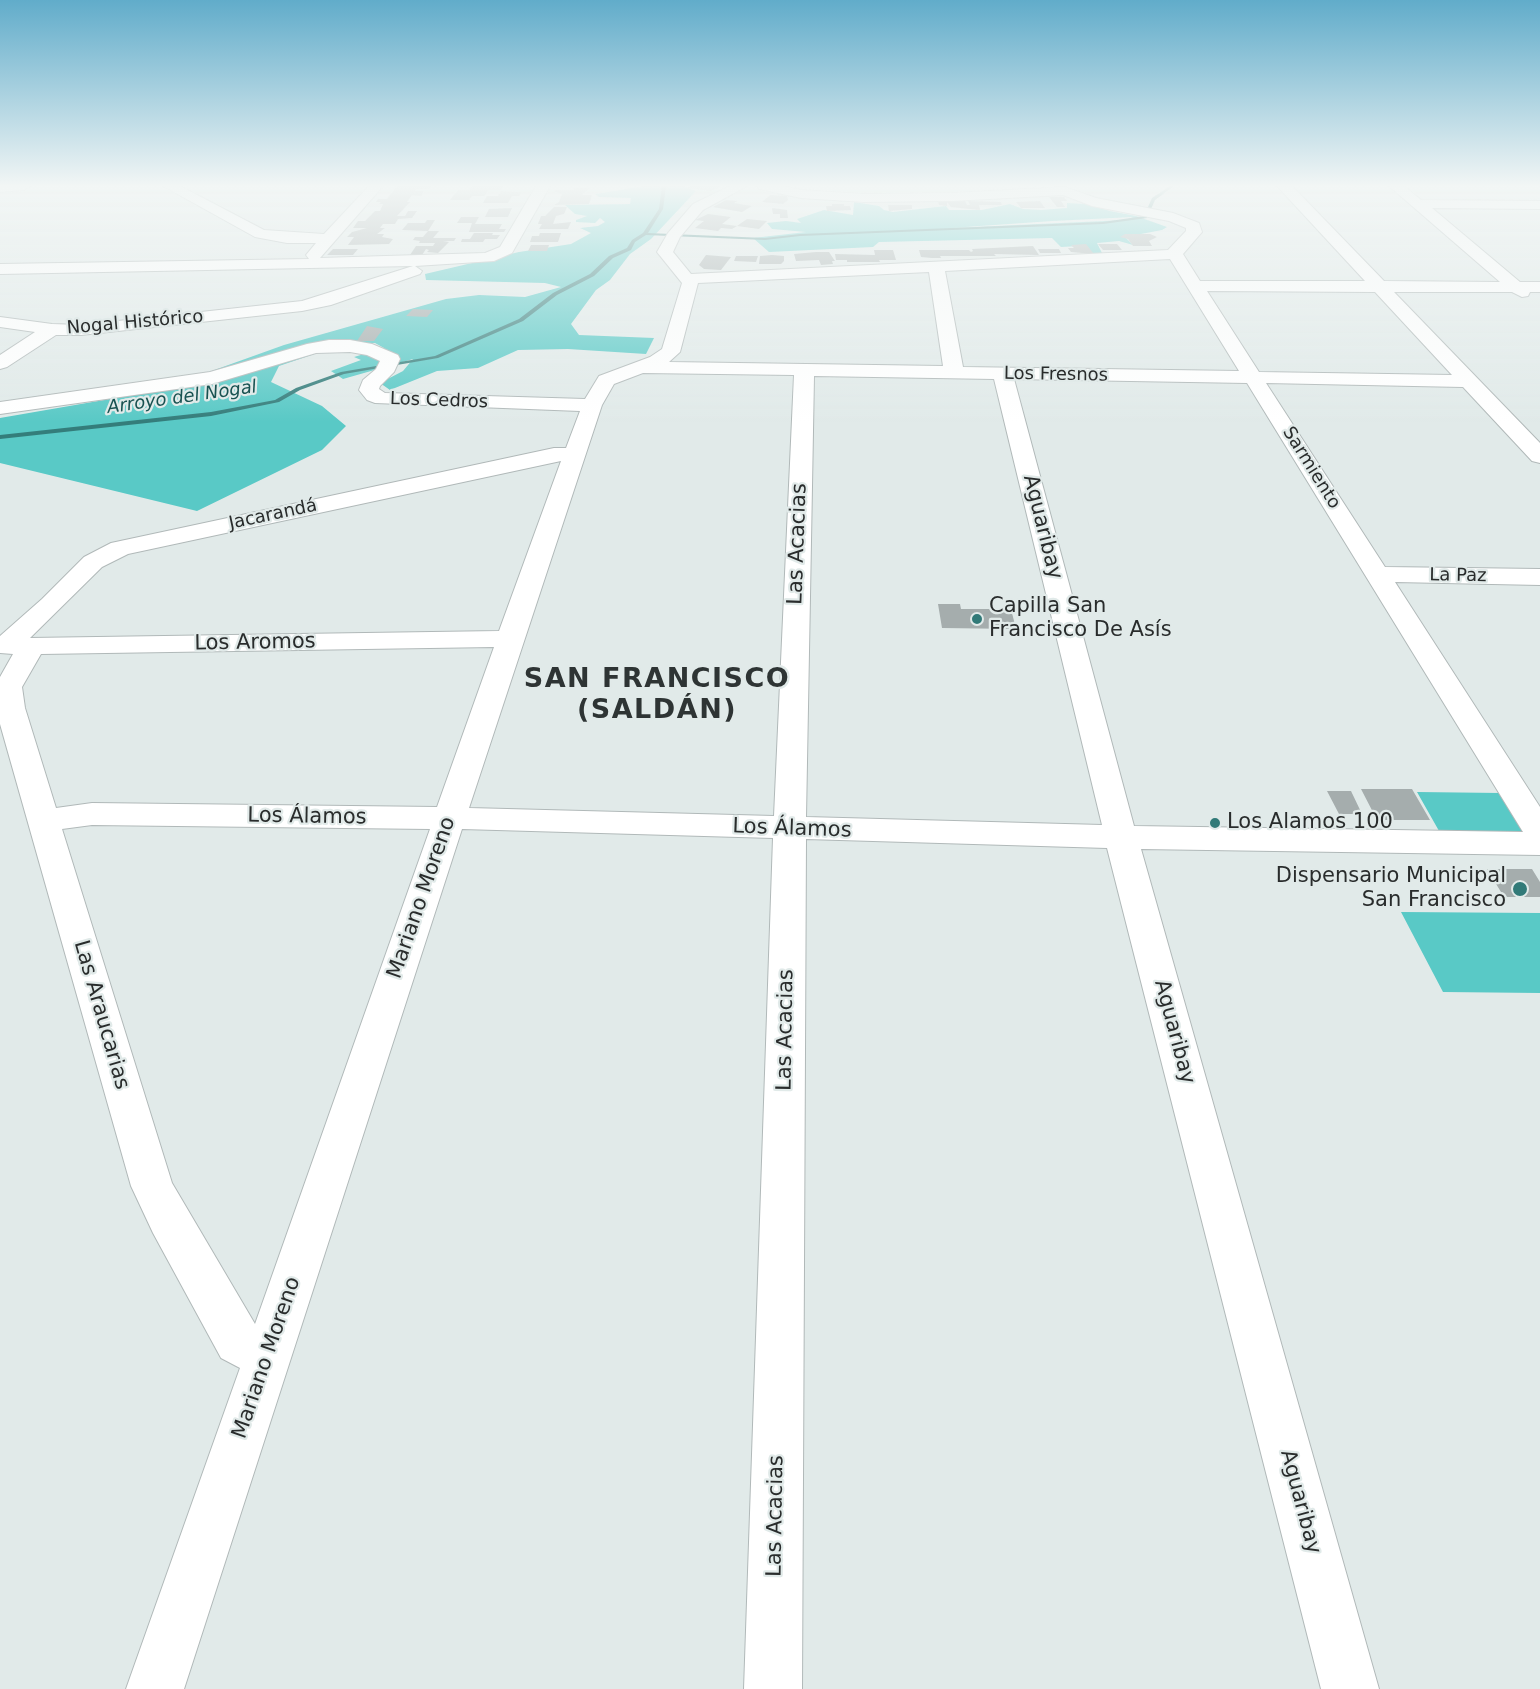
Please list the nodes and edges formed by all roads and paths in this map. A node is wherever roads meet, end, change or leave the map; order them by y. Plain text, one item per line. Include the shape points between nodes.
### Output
1 (257, 265) edge
2 (431, 265) edge
3 (675, 265) edge
4 (960, 265) edge
5 (1182, 265) edge
6 (1360, 265) edge
7 (1490, 265) edge
8 (936, 266) junction
9 (0, 269) edge
10 (688, 279) junction
11 (1195, 286) junction
12 (1380, 286) junction
13 (1516, 287) junction
14 (1536, 293) edge
15 (0, 322) edge
16 (52, 329) junction
17 (0, 363) edge
18 (642, 367) junction
19 (804, 371) junction
20 (954, 373) junction
21 (1003, 374) junction
22 (1256, 378) junction
23 (1470, 381) junction
24 (7, 401) edge
25 (592, 405) junction
26 (575, 454) junction
27 (1540, 456) edge
28 (1377, 574) junction
29 (1540, 577) edge
30 (510, 639) junction
31 (12, 645) edge
32 (449, 818) junction
33 (45, 820) junction
34 (790, 829) junction
35 (1540, 833) edge
36 (1121, 837) junction
37 (1540, 844) edge
38 (268, 1357) junction
39 (155, 1689) edge
40 (772, 1689) edge
41 (1350, 1689) edge

1 - 9 street
2 - 16 street, Nogal Histórico via 316,303 107,328
3 - 10 street
4 - 8 street
5 - 11 street, Sarmiento
6 - 12 street
7 - 13 street
8 - 10 street
8 - 20 street
10 - 18 street, Mariano Moreno via 670,352
11 - 12 street
11 - 22 street, Sarmiento
12 - 13 street
12 - 23 street
13 - 14 street
15 - 16 street, Nogal Histórico
16 - 17 street
18 - 19 street, Los Fresnos
18 - 25 street, Mariano Moreno via 606,380
19 - 20 street, Los Fresnos
19 - 34 street, Las Acacias
20 - 21 street, Los Fresnos
21 - 22 street, Los Fresnos
21 - 36 street, Aguaribay
22 - 23 street, Los Fresnos
22 - 28 street, Sarmiento
23 - 27 street
24 - 25 street, Los Cedros via 57,399 212,378 329,346 350,346 387,356 389,364 369,390 382,399
25 - 26 street, Mariano Moreno
26 - 30 street, Mariano Moreno
26 - 31 street, Jacarandá via 531,460 120,549 93,562
28 - 29 street, La Paz
28 - 35 street, Sarmiento
30 - 31 street, Los Aromos
30 - 32 street, Mariano Moreno
31 - 33 street, Las Araucarias via 10,708
32 - 33 street, Los Álamos via 92,814
32 - 34 street, Los Álamos
32 - 38 street, Mariano Moreno
33 - 38 street, Las Araucarias via 152,1186 238,1341
34 - 36 street, Los Álamos
34 - 40 street, Las Acacias
36 - 37 street, Los Álamos
36 - 41 street, Aguaribay
38 - 39 street, Mariano Moreno

